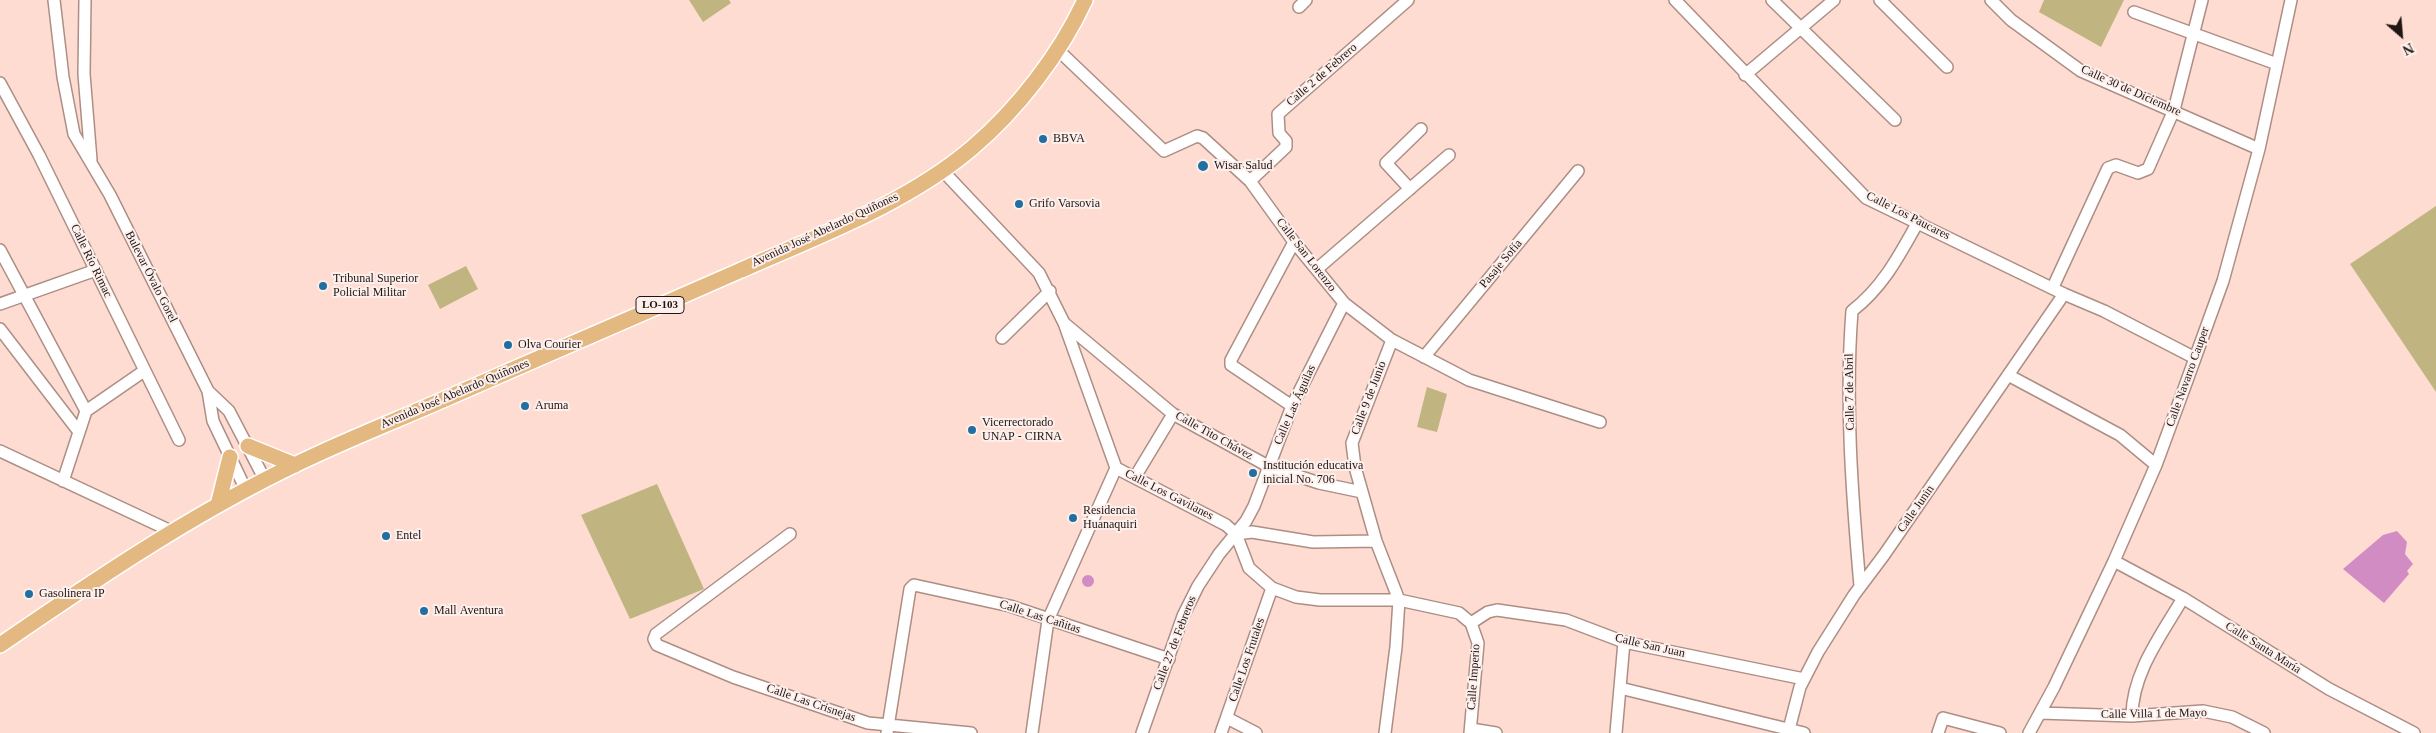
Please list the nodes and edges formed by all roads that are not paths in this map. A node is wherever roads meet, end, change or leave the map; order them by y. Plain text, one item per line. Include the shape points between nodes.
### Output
1 (54, 0) edge
2 (85, 0) edge
3 (1085, 0) edge
4 (1675, 0) edge
5 (1772, 0) edge
6 (1834, 0) edge
7 (1880, 0) edge
8 (1991, 0) edge
9 (2202, 0) edge
10 (2291, 0) edge
11 (1400, 2) edge
12 (2134, 12) dead end
13 (1802, 28) junction
14 (2193, 33) junction
15 (1057, 49) junction
16 (2278, 64) junction
17 (1947, 67) dead end
18 (1745, 74) junction
19 (0, 83) edge
20 (3, 96) edge
21 (2174, 110) junction
22 (1895, 120) dead end
23 (1422, 128) dead end
24 (2259, 148) junction
25 (1449, 155) dead end
26 (91, 164) junction
27 (942, 170) junction
28 (1578, 172) dead end
29 (1250, 181) junction
30 (1410, 189) junction
31 (1918, 222) junction
32 (1294, 242) junction
33 (0, 250) edge
34 (1317, 269) junction
35 (96, 270) junction
36 (2053, 287) junction
37 (1050, 291) junction
38 (2064, 294) junction
39 (24, 296) junction
40 (1344, 303) junction
41 (0, 304) edge
42 (1064, 322) junction
43 (0, 328) edge
44 (1002, 338) dead end
45 (1392, 340) junction
46 (1424, 357) junction
47 (2195, 358) junction
48 (144, 371) junction
49 (2008, 375) junction
50 (208, 391) junction
51 (1292, 406) junction
52 (86, 411) junction
53 (1173, 414) junction
54 (1600, 422) dead end
55 (79, 432) junction
56 (179, 440) dead end
57 (248, 446) junction
58 (0, 452) edge
59 (230, 457) junction
60 (295, 465) junction
61 (2156, 465) junction
62 (1268, 466) junction
63 (1116, 468) junction
64 (1135, 477) junction
65 (266, 480) junction
66 (63, 481) junction
67 (246, 490) junction
68 (1362, 492) junction
69 (218, 505) junction
70 (174, 532) junction
71 (790, 534) dead end
72 (1236, 534) junction
73 (1376, 541) junction
74 (2114, 561) junction
75 (1860, 586) junction
76 (1272, 588) junction
77 (2183, 598) junction
78 (1399, 600) junction
79 (1048, 620) junction
80 (1470, 623) junction
81 (1624, 642) junction
82 (0, 646) edge
83 (1169, 659) junction
84 (1804, 679) junction
85 (1620, 688) junction
86 (2132, 708) junction
87 (2040, 713) junction
88 (1227, 718) junction
89 (888, 729) edge
90 (1788, 730) edge
91 (1470, 731) edge
92 (971, 733) edge
93 (1032, 733) edge
94 (1142, 733) edge
95 (1221, 733) edge
96 (1256, 733) edge
97 (1385, 733) edge
98 (1496, 733) edge
99 (1616, 733) edge
100 (1804, 733) edge
101 (1938, 733) edge
102 (2000, 733) edge
103 (2029, 733) edge
104 (2264, 733) edge
105 (2414, 733) edge

1 - 26 street, Bulevar Óvalo Gorel via 74,134
2 - 26 street, Bulevar Óvalo Gorel via 84,74
3 - 15 main road, Avenida José Abelardo Quiñones / LO-103
4 - 18 street, Calle Los Paucares
5 - 13 street
6 - 13 street
7 - 17 street
8 - 21 street, Calle 30 de Diciembre via 2011,20 2081,71
9 - 14 street
10 - 16 street, Calle Navarro Cauper
11 - 29 street, Calle 2 de Febrero via 1278,114 1279,133 1286,141 1286,147
12 - 14 street
13 - 18 street
13 - 22 street
14 - 16 street
14 - 21 street
15 - 27 main road, Avenida José Abelardo Quiñones / LO-103 via 997,125 972,149
15 - 29 street, Calle San Lorenzo via 1164,150 1201,136
16 - 24 street, Calle Navarro Cauper
18 - 31 street, Calle Los Paucares via 1866,198
19 - 20 street, Calle Río Rimac
20 - 35 street, Calle Río Rimac via 39,155
21 - 24 street, Calle 30 de Diciembre
21 - 36 street via 2148,169 2138,173 2116,165 2108,168
23 - 30 street via 1386,162
24 - 47 street, Calle Navarro Cauper via 2222,281
25 - 30 street
26 - 50 street, Bulevar Óvalo Gorel via 110,195
27 - 37 street, Calle Los Gavilanes via 1019,249
27 - 60 main road, Avenida José Abelardo Quiñones / LO-103 via 894,199 800,244
28 - 46 street, Pasaje Sofía
29 - 32 street, Calle San Lorenzo
30 - 34 street
31 - 36 street, Calle Los Paucares
31 - 75 street, Calle 7 de Abril via 1888,275 1870,297 1852,311 1848,362
32 - 34 street, Calle San Lorenzo
32 - 51 street via 1230,360 1231,366
33 - 39 street
34 - 40 street, Calle San Lorenzo
35 - 39 street
35 - 48 street, Calle Río Rimac
36 - 38 street, Calle Los Paucares
37 - 42 street, Calle Los Gavilanes
37 - 44 street
38 - 47 street, Calle Los Paucares
38 - 49 street, Calle Junin
39 - 41 street
39 - 52 street
40 - 45 street, Calle San Lorenzo
40 - 51 street, Calle Las Águilas
42 - 53 street, Calle Tito Chávez
42 - 63 street, Calle Los Gavilanes
43 - 55 street
45 - 46 street, Calle San Lorenzo
45 - 68 street, Calle 9 de Junio via 1352,444
46 - 54 street, Calle San Lorenzo via 1469,380
47 - 61 street, Calle Navarro Cauper
48 - 52 street
48 - 56 street, Calle Río Rimac
49 - 61 street via 2120,435
49 - 75 street, Calle Junin
50 - 57 street, Bulevar Óvalo Gorel via 229,411
50 - 59 street, Bulevar Óvalo Gorel via 213,420
51 - 62 street, Calle Las Águilas
52 - 55 street
53 - 62 street, Calle Tito Chávez
53 - 64 street
55 - 66 street
57 - 60 main road
57 - 65 street, Bulevar Óvalo Gorel
58 - 66 street
59 - 67 street, Bulevar Óvalo Gorel
59 - 69 main road
60 - 65 main road, Avenida José Abelardo Quiñones / LO-103
61 - 74 street, Calle Navarro Cauper
62 - 68 street, Calle Tito Chávez via 1319,483
62 - 72 street, Calle Las Águilas via 1254,506
63 - 64 street, Calle Los Gavilanes
63 - 79 street
64 - 72 street, Calle Los Gavilanes via 1226,525
65 - 67 main road, Avenida José Abelardo Quiñones / LO-103
66 - 70 street
67 - 69 main road, Avenida José Abelardo Quiñones / LO-103
68 - 73 street, Calle 9 de Junio
69 - 70 main road, Avenida José Abelardo Quiñones / LO-103
70 - 82 main road, Avenida José Abelardo Quiñones / LO-103
71 - 89 street, Calle Las Crisnejas via 656,634 654,640 657,645 734,677
72 - 73 street via 1252,532 1313,542
72 - 76 street via 1249,568
72 - 83 street, Calle 27 de Febreros via 1198,586 1183,616
73 - 78 street, Calle 9 de Junio
74 - 77 street, Calle Santa María
74 - 87 street, Calle Navarro Cauper
75 - 84 street, Calle Junin
76 - 78 street via 1320,600
76 - 88 street, Calle Los Frutales
77 - 86 street via 2145,664
77 - 105 street, Calle Santa María via 2329,689
78 - 80 street via 1459,613
78 - 97 street
79 - 83 street, Calle Las Cañitas
79 - 89 street, Calle Las Cañitas via 1010,606 914,585 910,589
79 - 93 street
80 - 81 street, Calle San Juan via 1488,612 1508,611 1566,620
80 - 91 street, Calle Imperio via 1478,642
81 - 84 street, Calle San Juan
81 - 85 street
83 - 94 street, Calle 27 de Febreros
84 - 90 street, Calle Junin
85 - 90 street
85 - 99 street
86 - 87 street, Calle Villa 1 de Mayo
86 - 104 street, Calle Villa 1 de Mayo via 2203,711 2232,717
87 - 103 street, Calle Navarro Cauper
88 - 95 street, Calle Los Frutales
88 - 96 street
89 - 92 street, Calle Las Crisnejas via 909,725
90 - 100 street
91 - 98 street
101 - 102 street via 1943,718

